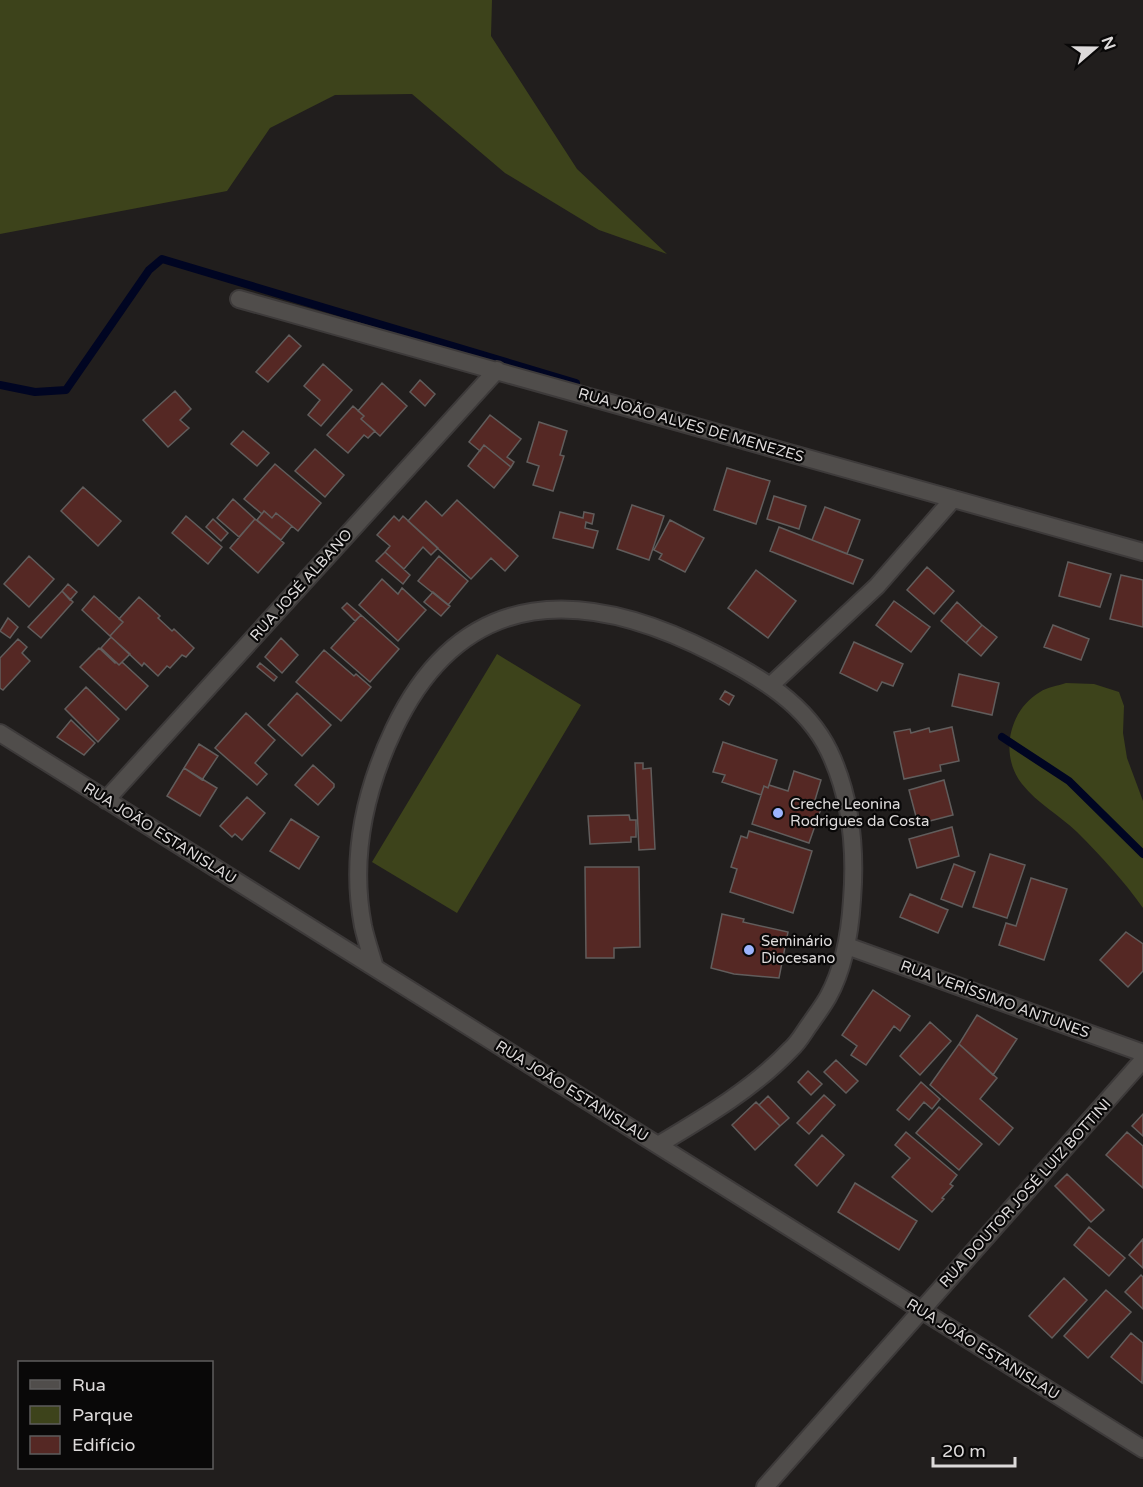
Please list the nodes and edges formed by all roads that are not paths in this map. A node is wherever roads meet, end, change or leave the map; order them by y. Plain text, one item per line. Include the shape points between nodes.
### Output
1 (239, 298) dead end
2 (497, 370) junction
3 (953, 499) junction
4 (1143, 552) edge
5 (771, 685) junction
6 (0, 734) edge
7 (106, 800) junction
8 (847, 946) junction
9 (375, 968) junction
10 (1143, 1053) edge
11 (1143, 1060) edge
12 (658, 1145) junction
13 (921, 1310) junction
14 (1143, 1449) edge
15 (765, 1487) edge

1 - 2 street, RUA JOÃO ALVES DE MENEZES
2 - 3 street, RUA JOÃO ALVES DE MENEZES
2 - 7 street, RUA JOSÉ ALBANO
3 - 4 street, RUA JOÃO ALVES DE MENEZES
3 - 5 street via 877,586
5 - 8 street via 804,715 828,749 841,783 855,864
5 - 9 street via 698,645 608,614 575,608 532,610 501,619 466,638 436,664 404,708 379,762 365,807 358,887 363,926
6 - 7 street, RUA JOÃO ESTANISLAU
7 - 9 street, RUA JOÃO ESTANISLAU
8 - 10 street, RUA VERÍSSIMO ANTUNES
8 - 12 street via 828,997 794,1047 754,1084
9 - 12 street, RUA JOÃO ESTANISLAU
11 - 13 street, RUA DOUTOR JOSÉ LUIZ BOTTINI
12 - 13 street, RUA JOÃO ESTANISLAU
13 - 14 street, RUA JOÃO ESTANISLAU
13 - 15 street, RUA DOUTOR JOSÉ LUIZ BOTTINI

